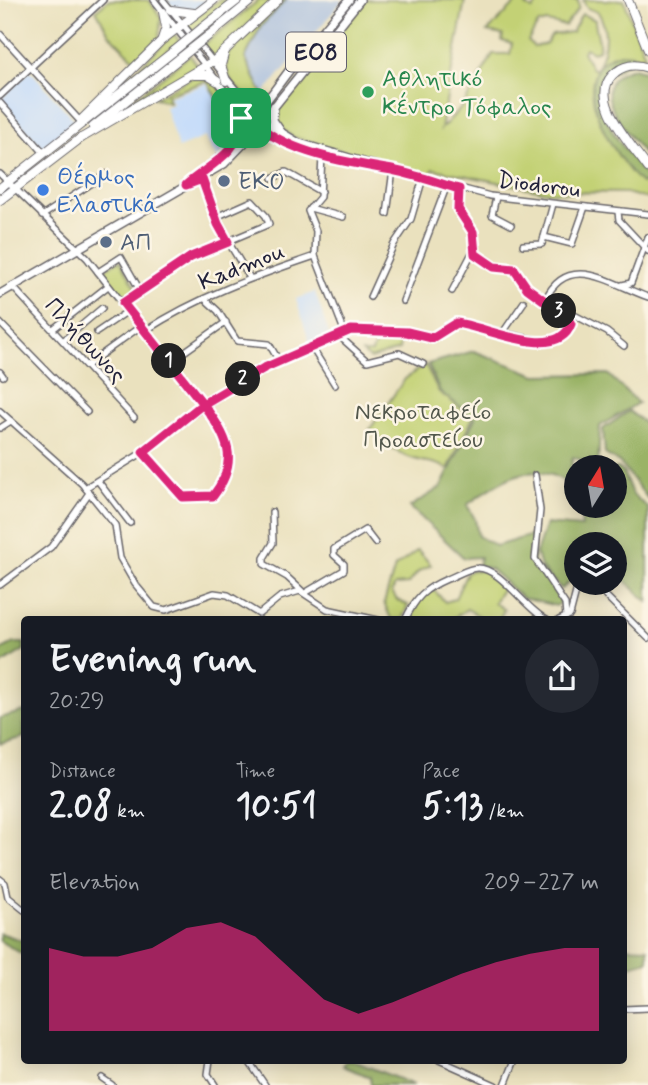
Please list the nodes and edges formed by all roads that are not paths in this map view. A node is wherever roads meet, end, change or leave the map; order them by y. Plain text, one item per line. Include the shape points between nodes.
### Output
1 (103, 0) edge
2 (154, 0) edge
3 (163, 0) edge
4 (214, 0) edge
5 (238, 0) edge
6 (252, 0) edge
7 (278, 0) edge
8 (349, 0) edge
9 (360, 0) edge
10 (630, 0) edge
11 (200, 10) junction
12 (167, 11) junction
13 (179, 26) junction
14 (205, 32) junction
15 (0, 34) edge
16 (162, 40) junction
17 (648, 42) edge
18 (227, 49) junction
19 (648, 50) edge
20 (177, 54) junction
21 (209, 64) junction
22 (30, 67) junction
23 (648, 68) edge
24 (188, 76) junction
25 (222, 81) junction
26 (271, 94) junction
27 (238, 95) junction
28 (0, 96) edge
29 (0, 103) edge
30 (236, 105) junction
31 (274, 106) junction
32 (80, 121) junction
33 (257, 121) junction
34 (282, 133) junction
35 (69, 134) junction
36 (78, 140) junction
37 (236, 142) junction
38 (44, 153) junction
39 (322, 153) junction
40 (648, 168) edge
41 (393, 170) junction
42 (0, 174) edge
43 (106, 174) dead end
44 (273, 178) dead end
45 (423, 178) junction
46 (202, 179) junction
47 (11, 185) junction
48 (186, 185) junction
49 (447, 185) junction
50 (0, 188) edge
51 (459, 189) junction
52 (321, 192) junction
53 (496, 197) junction
54 (0, 200) edge
55 (553, 204) junction
56 (585, 207) junction
57 (310, 208) junction
58 (618, 212) junction
59 (387, 214) dead end
60 (648, 214) edge
61 (42, 216) junction
62 (216, 217) junction
63 (343, 217) dead end
64 (511, 225) dead end
65 (544, 237) junction
66 (648, 237) edge
67 (228, 242) junction
68 (523, 245) dead end
69 (76, 248) junction
70 (646, 249) edge
71 (473, 251) junction
72 (315, 256) junction
73 (97, 272) junction
74 (250, 278) junction
75 (12, 286) junction
76 (108, 286) junction
77 (619, 286) junction
78 (452, 291) dead end
79 (141, 292) junction
80 (0, 294) edge
81 (370, 297) dead end
82 (648, 297) edge
83 (205, 299) junction
84 (545, 300) junction
85 (403, 301) dead end
86 (524, 302) dead end
87 (123, 303) junction
88 (102, 308) dead end
89 (128, 311) junction
90 (226, 322) junction
91 (0, 323) edge
92 (53, 329) junction
93 (143, 329) junction
94 (97, 332) dead end
95 (345, 333) junction
96 (502, 334) junction
97 (338, 335) junction
98 (64, 340) junction
99 (311, 346) junction
100 (624, 346) dead end
101 (279, 361) junction
102 (170, 362) junction
103 (423, 364) dead end
104 (86, 365) junction
105 (335, 385) dead end
106 (203, 404) junction
107 (0, 411) edge
108 (87, 412) dead end
109 (134, 418) dead end
110 (11, 421) junction
111 (0, 428) edge
112 (143, 452) junction
113 (535, 475) dead end
114 (98, 481) junction
115 (87, 491) junction
116 (272, 512) dead end
117 (131, 523) dead end
118 (374, 543) dead end
119 (0, 585) edge
120 (304, 592) junction
121 (359, 616) edge
122 (407, 616) edge
123 (541, 616) edge
124 (566, 616) edge
125 (568, 616) edge
126 (626, 616) edge
127 (627, 617) edge
128 (648, 638) edge
129 (0, 878) edge
130 (21, 908) edge
131 (648, 1008) edge
132 (627, 1009) edge
133 (209, 1064) edge
134 (251, 1064) edge
135 (448, 1064) edge
136 (513, 1064) edge
137 (102, 1078) dead end
138 (112, 1085) edge
139 (215, 1085) edge
140 (265, 1085) edge
141 (495, 1085) edge
142 (505, 1085) edge

1 - 22 street
2 - 12 street
3 - 12 street
4 - 11 highway
5 - 14 highway
6 - 14 highway
7 - 18 highway
8 - 26 main road, ΕΟ8
9 - 31 main road, ΕΟ8
10 - 17 highway
10 - 19 highway
11 - 12 highway via 186,15
11 - 13 highway
12 - 13 street
12 - 16 highway
13 - 16 highway
13 - 21 street
14 - 20 highway, bridge
15 - 22 street
16 - 32 highway
18 - 21 highway
18 - 25 highway via 221,63
20 - 35 highway
20 - 36 highway
21 - 24 highway
21 - 25 street
22 - 28 street
22 - 32 street
23 - 40 highway via 630,65 617,71 608,83 605,99
24 - 25 highway via 204,74
24 - 36 highway
25 - 27 street
25 - 30 street
26 - 27 main road via 253,101
26 - 33 main road, ΕΟ8
27 - 33 street
29 - 38 street
30 - 33 street
30 - 37 main road via 241,124
31 - 33 main road, ΕΟ8
31 - 34 main road via 273,118
32 - 35 highway
33 - 34 street
33 - 37 main road, ΕΟ8
33 - 39 street via 296,148
33 - 46 main road, ΕΟ8 via 224,164
34 - 39 street
35 - 38 highway
36 - 47 highway
37 - 48 main road, ΕΟ8
38 - 47 highway
39 - 41 street, Diodorou
39 - 52 street
41 - 45 street, Diodorou
41 - 59 street
42 - 47 street
43 - 61 street
44 - 52 street via 286,172
45 - 49 street, Diodorou
45 - 81 street via 411,219
46 - 48 main road, ΕΟ8
46 - 62 street
47 - 50 highway
47 - 54 highway
47 - 61 street
48 - 69 main road, ΕΟ8
49 - 51 street, Diodorou
49 - 85 street
51 - 53 street, Diodorou
51 - 71 street via 458,209 473,232
52 - 57 street
53 - 55 street, Diodorou
53 - 64 street via 492,215
55 - 56 street, Diodorou
55 - 65 street
56 - 58 street, Diodorou
56 - 65 street via 572,244
57 - 63 street
57 - 72 street via 316,231
58 - 60 street, Diodorou
58 - 70 street
61 - 69 street
62 - 67 street
62 - 67 street via 253,201 268,219 268,226
65 - 68 street via 540,245
66 - 70 street
67 - 74 street
67 - 79 street via 191,257
69 - 73 street
69 - 75 main road, ΕΟ8
70 - 77 street via 631,283
71 - 78 street
71 - 84 street via 494,267 514,269 527,288
72 - 74 street, Kadmou
72 - 95 street
73 - 76 street
73 - 79 street via 121,257
74 - 83 street, Kadmou
75 - 80 main road, ΕΟ8
75 - 92 street, Πλήθωνος
76 - 87 street
76 - 92 street
77 - 82 street
77 - 84 street via 573,273 556,283
79 - 87 street
83 - 90 street
83 - 93 street, Kadmou
84 - 96 street via 571,324 562,337 541,343
84 - 100 street via 607,332
86 - 96 street
87 - 89 street
88 - 98 street
89 - 93 street
89 - 94 street
90 - 101 street via 237,341 269,344
90 - 102 street
91 - 108 street
92 - 98 street, Πλήθωνος
93 - 102 street
93 - 104 street, Kadmou
95 - 96 street via 401,331 431,338 456,323
95 - 97 street
97 - 99 street
97 - 103 street via 367,361 399,352
98 - 104 street, Πλήθωνος
99 - 101 street
99 - 105 street
101 - 106 street
102 - 106 street
104 - 109 street, Πλήθωνος
106 - 112 street
106 - 112 street via 227,442 229,464 213,496 183,497
107 - 110 street
110 - 111 street
110 - 115 street
112 - 114 street
113 - 124 street via 540,510 535,559 565,604
114 - 115 street
114 - 117 street
115 - 119 street via 51,547
115 - 120 street via 117,528 119,555 133,581 159,609 214,593 228,595 260,614 280,597
116 - 120 street via 273,543 264,564
118 - 120 street via 365,530 334,549 344,569
120 - 121 street via 327,609
122 - 123 street via 425,589 475,568 493,573
125 - 126 street via 577,588 592,586
127 - 128 street
129 - 130 street via 8,897
131 - 132 street
133 - 139 street via 208,1074
134 - 140 street
135 - 141 street
136 - 142 street
137 - 138 street

